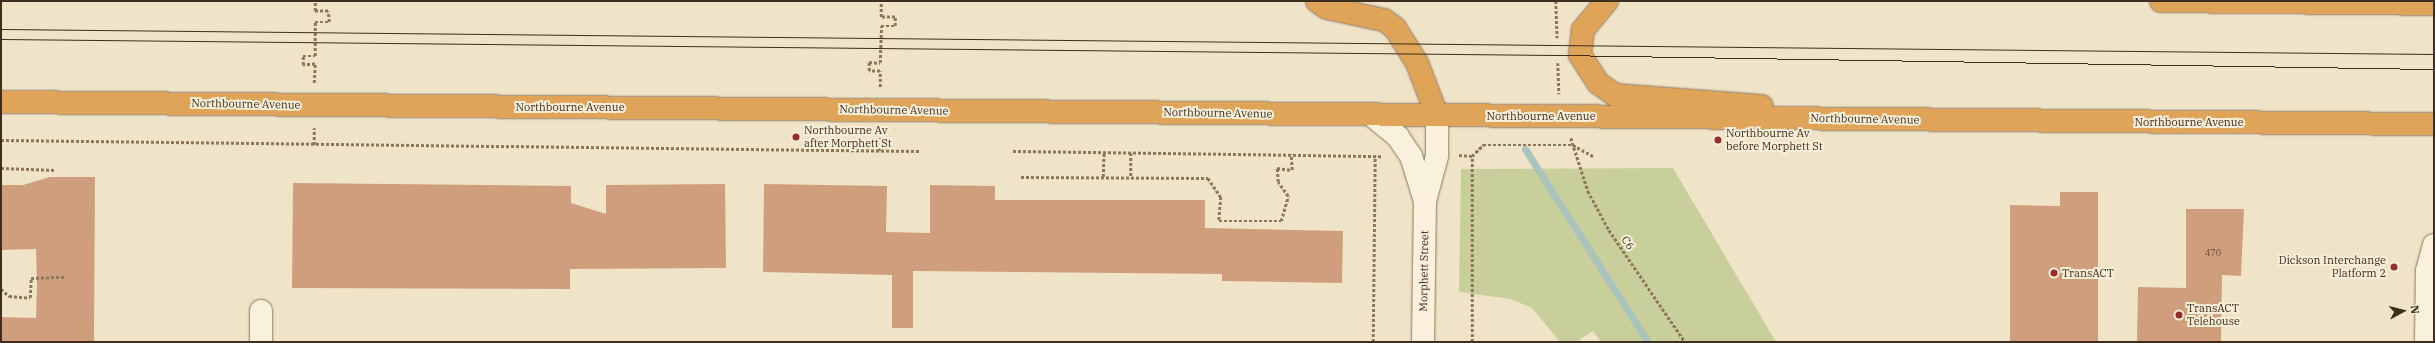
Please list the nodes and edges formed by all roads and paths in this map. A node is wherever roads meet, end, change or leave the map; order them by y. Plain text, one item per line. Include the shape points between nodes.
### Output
1 (315, 1) edge
2 (882, 1) edge
3 (1316, 1) edge
4 (1606, 1) edge
5 (2161, 1) edge
6 (2434, 4) edge
7 (1, 102) edge
8 (314, 105) junction
9 (880, 110) junction
10 (1370, 114) junction
11 (1436, 115) junction
12 (1883, 119) junction
13 (2434, 124) edge
14 (1, 140) edge
15 (314, 145) junction
16 (1573, 145) junction
17 (879, 151) junction
18 (919, 151) dead end
19 (1012, 151) dead end
20 (1104, 152) junction
21 (1131, 153) junction
22 (1291, 154) junction
23 (1459, 155) dead end
24 (1472, 156) junction
25 (1593, 156) dead end
26 (1, 168) edge
27 (56, 170) dead end
28 (1021, 177) dead end
29 (1103, 177) junction
30 (1131, 178) junction
31 (1425, 200) junction
32 (2434, 245) edge
33 (65, 277) dead end
34 (1, 289) edge
35 (261, 311) dead end
36 (261, 342) edge
37 (1373, 342) edge
38 (1423, 342) edge
39 (1472, 342) edge
40 (1685, 342) edge
41 (2426, 342) edge

1 - 8 path via 315,11 328,11 329,22 315,22 315,56 303,56 303,65 314,64
2 - 9 path via 881,17 895,17 895,26 881,26 880,62 869,62 869,71 880,71
3 - 11 highway via 1328,8 1384,20 1394,28 1417,63
4 - 12 highway via 1583,30 1580,55 1598,83 1615,95 1699,98
5 - 6 highway
7 - 8 highway, Northbourne Avenue
8 - 9 highway, Northbourne Avenue
8 - 15 path
9 - 10 highway, Northbourne Avenue
9 - 17 path
10 - 11 highway, Northbourne Avenue
10 - 31 street, Morphett Street via 1398,137 1411,156
11 - 12 highway, Northbourne Avenue
11 - 31 street, Morphett Street via 1437,156
12 - 13 highway, Northbourne Avenue
14 - 15 path
15 - 17 path
16 - 24 path via 1483,145
16 - 25 path
16 - 40 path, C6 via 1588,191 1609,230
17 - 18 path
19 - 20 path
20 - 21 path
20 - 29 path
21 - 22 path
21 - 30 path
22 - 30 path via 1292,170 1277,168 1278,182 1288,196 1280,221 1219,221 1221,197 1208,178
22 - 37 path via 1375,156
23 - 24 path
24 - 39 path
26 - 27 path
28 - 29 path
29 - 30 path
31 - 38 street, Morphett Street
32 - 41 street via 2427,271
33 - 34 path via 31,278 30,298 9,296
35 - 36 street

